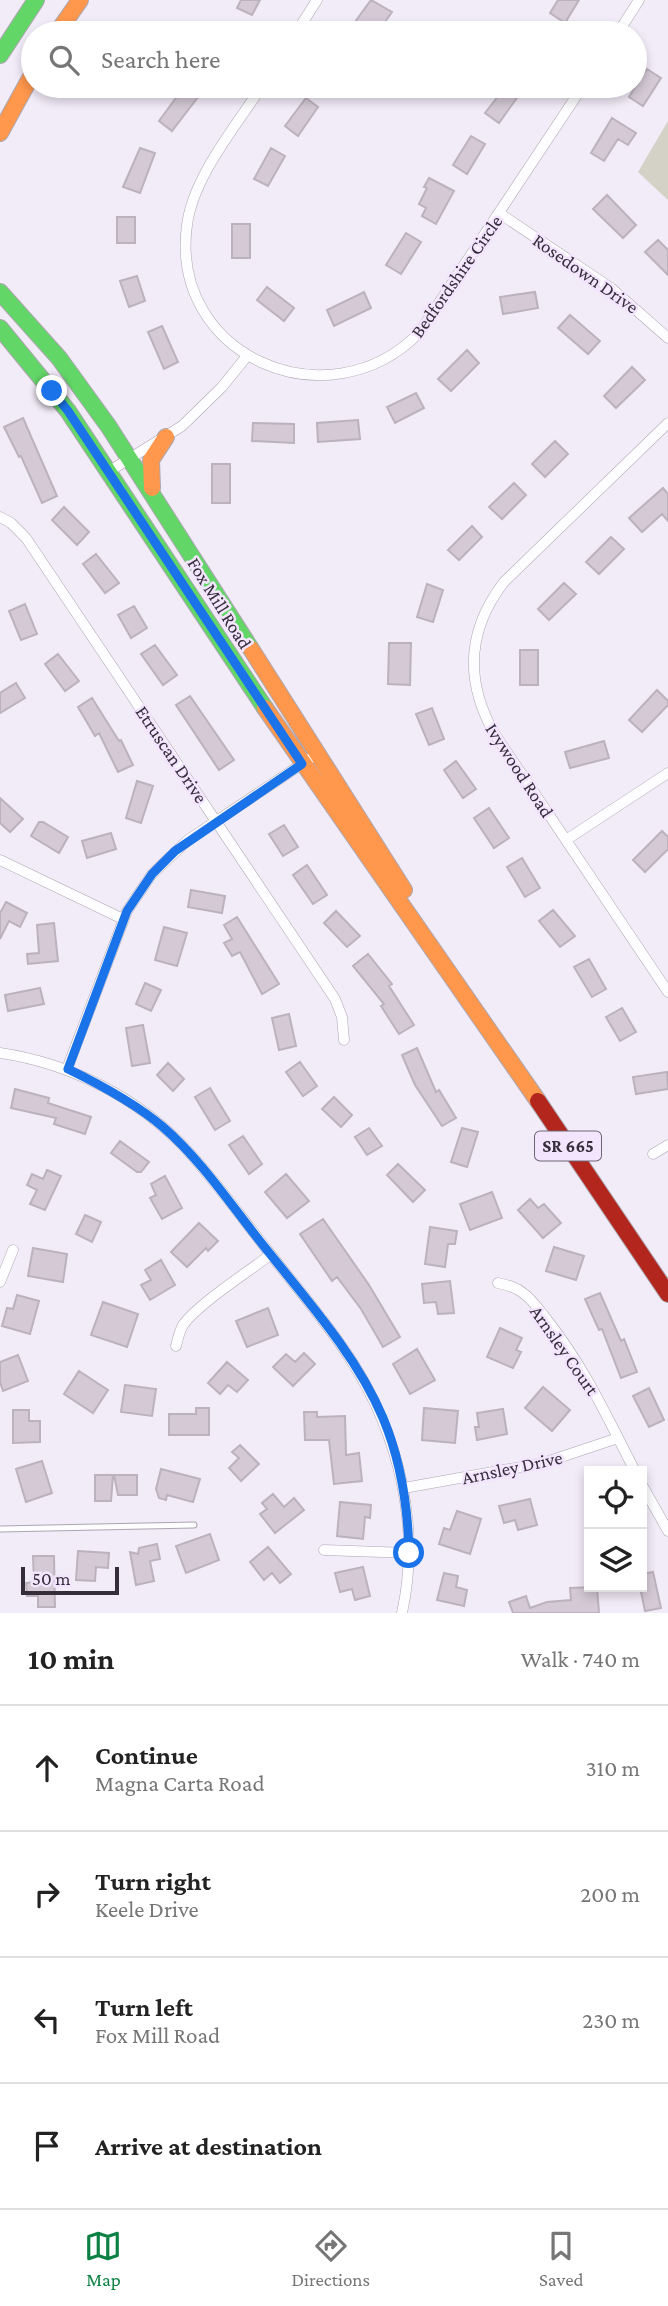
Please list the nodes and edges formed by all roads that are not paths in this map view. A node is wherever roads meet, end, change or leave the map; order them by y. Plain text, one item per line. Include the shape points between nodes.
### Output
1 (36, 0) edge
2 (80, 0) edge
3 (317, 0) edge
4 (639, 0) edge
5 (22, 21) edge
6 (65, 21) edge
7 (304, 21) edge
8 (626, 21) edge
9 (21, 23) edge
10 (0, 55) edge
11 (21, 95) edge
12 (254, 98) edge
13 (575, 98) edge
14 (0, 133) edge
15 (499, 213) junction
16 (0, 292) edge
17 (0, 328) edge
18 (668, 338) edge
19 (247, 356) junction
20 (668, 423) edge
21 (166, 437) junction
22 (130, 459) junction
23 (108, 472) junction
24 (153, 498) junction
25 (0, 517) edge
26 (317, 754) junction
27 (302, 764) junction
28 (668, 772) edge
29 (217, 821) junction
30 (566, 840) junction
31 (0, 860) edge
32 (124, 919) junction
33 (668, 992) edge
34 (468, 998) junction
35 (344, 1040) dead end
36 (0, 1053) edge
37 (68, 1069) junction
38 (668, 1145) edge
39 (653, 1154) dead end
40 (13, 1250) dead end
41 (270, 1255) junction
42 (0, 1283) edge
43 (498, 1283) dead end
44 (668, 1294) edge
45 (176, 1346) dead end
46 (618, 1438) junction
47 (632, 1466) edge
48 (404, 1488) junction
49 (647, 1494) edge
50 (194, 1525) dead end
51 (0, 1529) edge
52 (668, 1531) edge
53 (324, 1549) dead end
54 (409, 1553) junction
55 (402, 1613) edge

1 - 5 main road
2 - 6 main road
3 - 7 street
4 - 8 street
9 - 10 main road
11 - 14 main road
12 - 19 street, Bedfordshire Circle via 202,177 186,237 196,295 214,325
13 - 15 street, Bedfordshire Circle
15 - 18 street, Rosedown Drive via 611,288
15 - 19 street, Bedfordshire Circle via 419,333 383,361 354,371 312,375 284,372
16 - 22 main road, Fox Mill Road / SR 665 via 79,383
17 - 23 main road, Fox Mill Road / SR 665 via 68,411
19 - 21 street via 203,408
20 - 30 street, Ivywood Road via 504,582 486,607 477,635 474,673 488,722
21 - 22 street
21 - 24 main road via 149,464
22 - 23 street
22 - 24 main road, Fox Mill Road / SR 665
23 - 27 main road, Fox Mill Road / SR 665
24 - 26 main road, Fox Mill Road / SR 665
25 - 29 street, Etruscan Drive via 26,538
26 - 27 street
26 - 34 main road, Fox Mill Road / SR 665
27 - 29 street
27 - 34 main road, Fox Mill Road / SR 665
28 - 30 street
29 - 32 street via 164,862 142,887
29 - 35 street, Etruscan Drive via 335,999
30 - 33 street, Ivywood Road
31 - 32 street
32 - 37 street
34 - 44 main road, Fox Mill Road / SR 665
36 - 37 street
37 - 41 street via 144,1111 165,1129
38 - 39 street
40 - 42 street
41 - 45 street via 197,1311 178,1334
41 - 48 street via 344,1349 371,1393
43 - 46 street, Arnsley Court via 529,1297 560,1336
46 - 47 street, Arnsley Court
46 - 48 street, Arnsley Drive via 543,1463
48 - 54 street
49 - 52 street
50 - 51 lane
53 - 54 street
54 - 55 street

